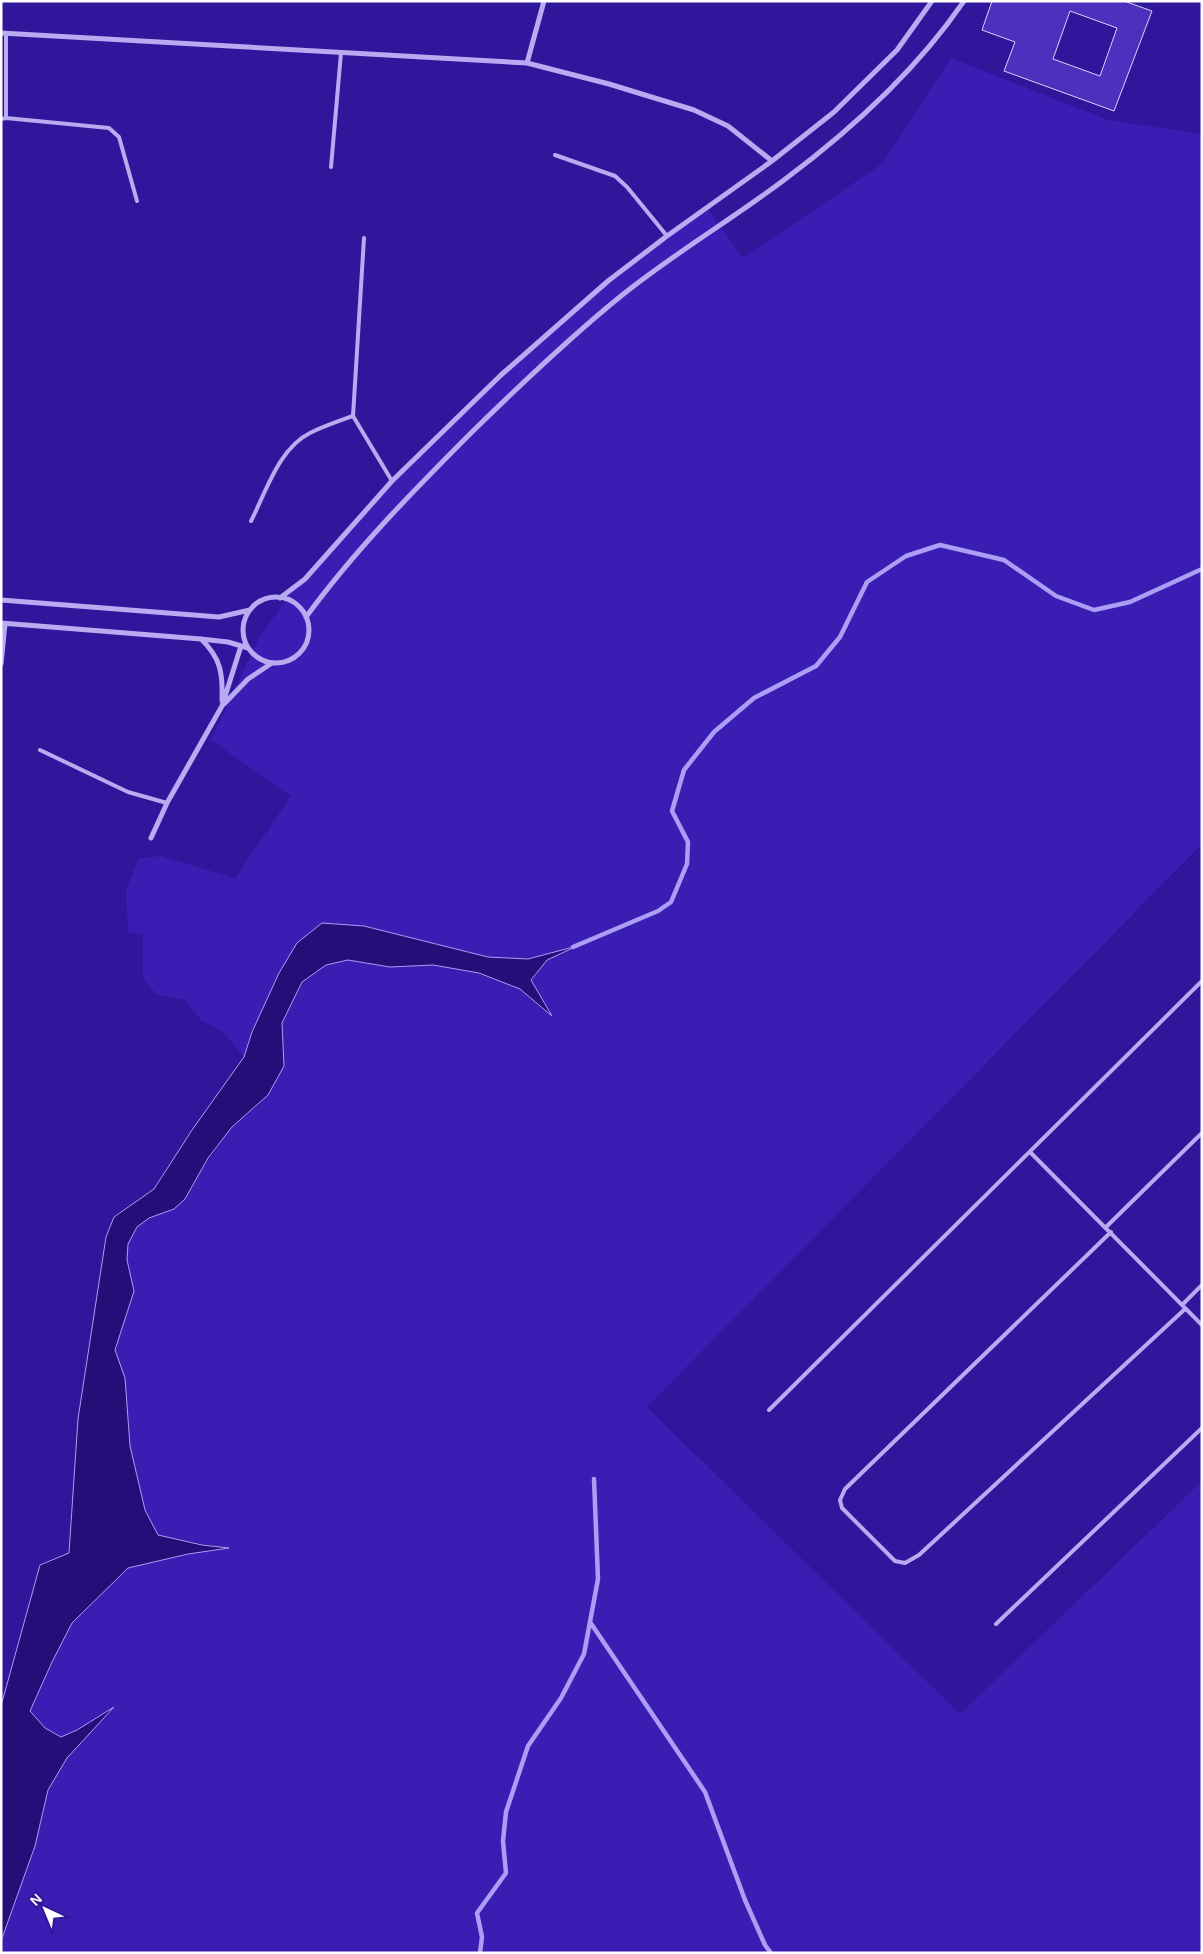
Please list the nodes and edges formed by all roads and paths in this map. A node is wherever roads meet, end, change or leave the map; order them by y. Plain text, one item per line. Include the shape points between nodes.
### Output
1 (544, 1) edge
2 (932, 1) edge
3 (964, 1) edge
4 (3, 33) edge
5 (341, 53) junction
6 (527, 64) junction
7 (4, 119) edge
8 (555, 155) dead end
9 (772, 161) junction
10 (331, 167) dead end
11 (137, 201) dead end
12 (668, 236) junction
13 (364, 238) dead end
14 (353, 416) junction
15 (392, 482) junction
16 (251, 521) dead end
17 (280, 598) junction
18 (1, 600) edge
19 (250, 610) junction
20 (306, 617) junction
21 (3, 623) edge
22 (201, 639) junction
23 (241, 646) junction
24 (248, 648) junction
25 (273, 663) junction
26 (1, 664) edge
27 (222, 706) junction
28 (40, 750) dead end
29 (167, 803) junction
30 (151, 838) dead end
31 (1202, 981) edge
32 (1202, 1133) edge
33 (1030, 1152) junction
34 (1106, 1227) junction
35 (1111, 1232) junction
36 (1202, 1285) edge
37 (1182, 1305) junction
38 (1185, 1309) junction
39 (1202, 1325) edge
40 (769, 1410) dead end
41 (1202, 1428) edge
42 (996, 1624) dead end

1 - 6 street
2 - 9 street via 897,50 865,83
3 - 20 street via 943,32 879,100 784,180 686,246 620,296 516,390 408,496
4 - 5 street
4 - 7 lane
5 - 6 street
5 - 10 lane
6 - 9 street via 610,84 694,110 728,126
7 - 11 lane via 109,128 119,138
8 - 12 lane via 615,176
9 - 12 street
12 - 15 street via 608,281 501,375
13 - 14 lane
14 - 15 lane
14 - 16 lane via 309,433 293,446 279,465
15 - 17 street via 305,579
17 - 19 street via 260,602
17 - 20 street via 298,606
18 - 19 street via 219,617
19 - 24 street via 243,629
20 - 25 street via 308,637 302,649 292,658
21 - 22 street
21 - 26 street
22 - 23 street
22 - 27 street via 220,662
23 - 24 street
23 - 27 street
24 - 25 street via 260,659
25 - 27 street via 248,679
27 - 29 street
28 - 29 lane via 141,798
29 - 30 street
31 - 33 lane
32 - 34 lane
33 - 34 lane
33 - 40 lane
34 - 35 lane
35 - 37 lane
35 - 38 lane via 845,1488 840,1500 842,1508 895,1561 905,1562 919,1555
36 - 37 lane
37 - 38 lane
38 - 39 lane
41 - 42 lane

